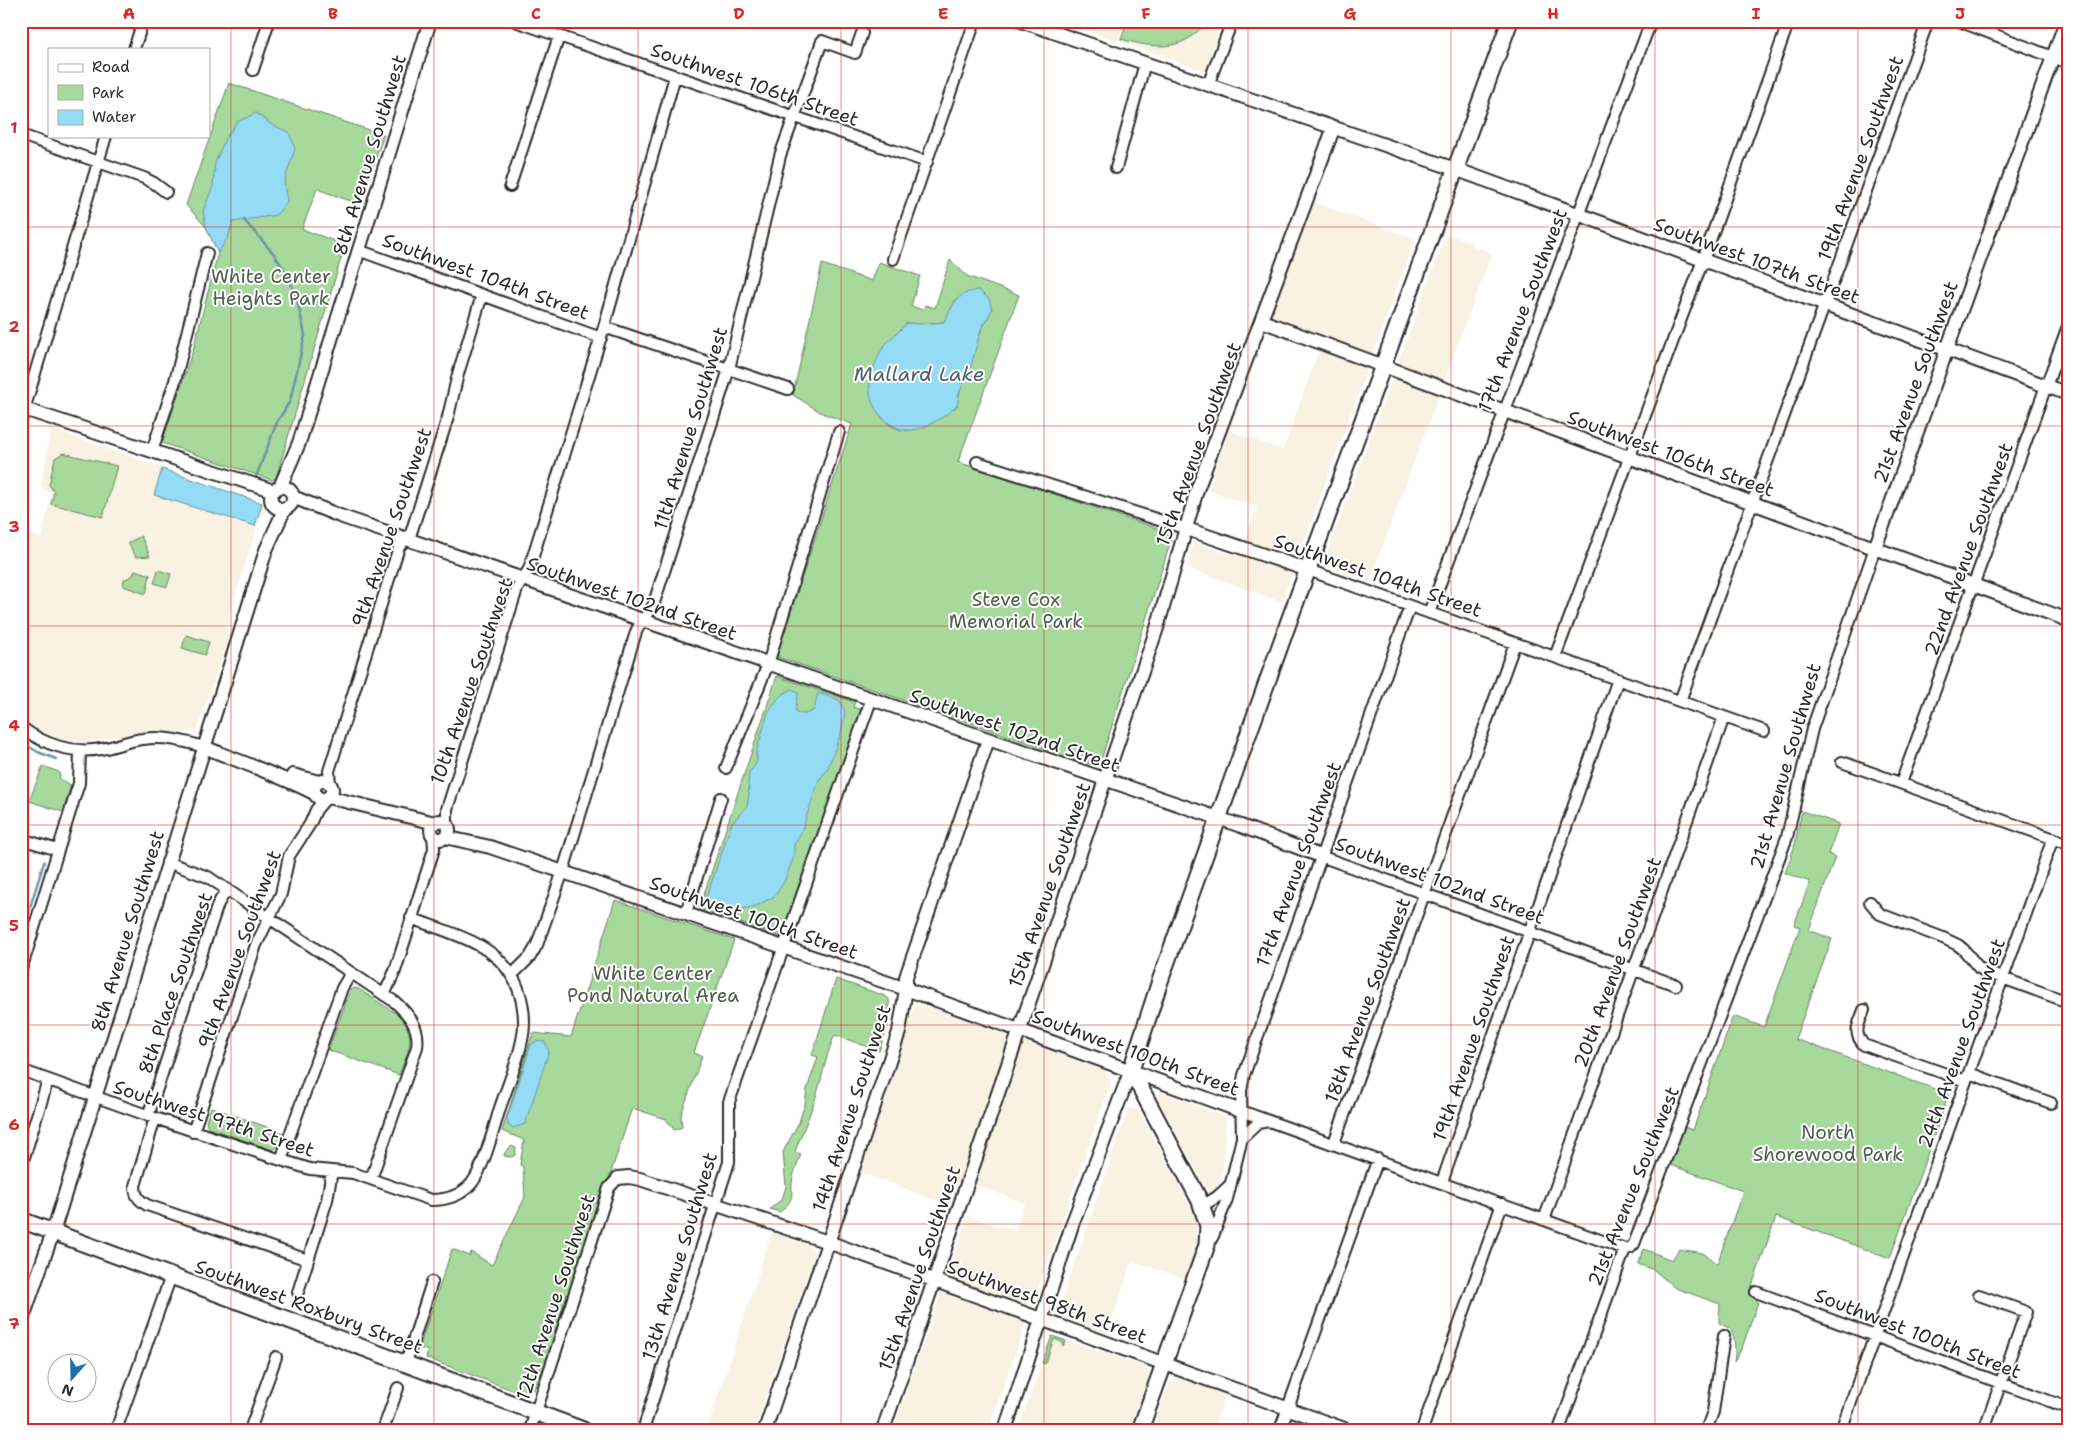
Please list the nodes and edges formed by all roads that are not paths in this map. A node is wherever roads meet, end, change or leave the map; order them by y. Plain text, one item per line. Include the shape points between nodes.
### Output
1 (143, 21) edge
2 (269, 21) edge
3 (430, 21) edge
4 (515, 21) edge
5 (974, 21) edge
6 (1021, 21) edge
7 (1232, 21) edge
8 (1510, 21) edge
9 (1651, 21) edge
10 (1789, 21) edge
11 (1928, 21) edge
12 (1959, 21) edge
13 (2066, 21) edge
14 (862, 34) dead end
15 (559, 36) junction
16 (134, 48) edge
17 (2053, 57) junction
18 (1144, 63) junction
19 (2068, 63) edge
20 (253, 70) dead end
21 (675, 76) junction
22 (1208, 85) junction
23 (796, 117) junction
24 (1334, 127) junction
25 (21, 135) edge
26 (105, 138) edge
27 (98, 162) junction
28 (927, 162) junction
29 (1116, 168) dead end
30 (1455, 169) junction
31 (510, 186) dead end
32 (166, 192) dead end
33 (1579, 214) junction
34 (358, 250) junction
35 (207, 253) dead end
36 (893, 259) dead end
37 (1703, 260) junction
38 (482, 295) junction
39 (1826, 304) junction
40 (1262, 321) junction
41 (2068, 326) edge
42 (604, 328) junction
43 (601, 338) junction
44 (1946, 349) junction
45 (1383, 366) junction
46 (728, 369) junction
47 (2046, 386) junction
48 (788, 389) dead end
49 (2068, 394) edge
50 (1504, 411) junction
51 (22, 412) edge
52 (839, 432) dead end
53 (152, 451) junction
54 (1629, 457) junction
55 (978, 462) dead end
56 (282, 498) junction
57 (1752, 502) junction
58 (1184, 528) junction
59 (405, 538) junction
60 (1875, 548) junction
61 (1308, 570) junction
62 (522, 580) junction
63 (1974, 585) junction
64 (1410, 606) junction
65 (1429, 612) junction
66 (2068, 620) edge
67 (640, 621) junction
68 (1516, 643) junction
69 (1554, 657) junction
70 (768, 664) junction
71 (1618, 679) junction
72 (871, 700) junction
73 (1680, 701) junction
74 (1724, 717) junction
75 (21, 727) edge
76 (1764, 731) dead end
77 (988, 740) junction
78 (204, 747) junction
79 (80, 751) junction
80 (1842, 762) dead end
81 (726, 768) dead end
82 (1105, 780) junction
83 (1901, 783) junction
84 (323, 790) junction
85 (721, 798) dead end
86 (1218, 819) junction
87 (440, 830) junction
88 (2052, 838) junction
89 (21, 839) edge
90 (2068, 844) edge
91 (58, 850) junction
92 (1323, 857) junction
93 (167, 862) junction
94 (563, 871) junction
95 (227, 889) junction
96 (1423, 893) junction
97 (1870, 902) dead end
98 (686, 913) junction
99 (270, 918) junction
100 (411, 918) junction
101 (1528, 932) junction
102 (784, 946) junction
103 (21, 970) edge
104 (1633, 971) junction
105 (351, 973) junction
106 (512, 975) junction
107 (2002, 978) junction
108 (1676, 985) dead end
109 (906, 989) junction
110 (384, 995) junction
111 (2068, 1002) edge
112 (1864, 1010) dead end
113 (1018, 1029) junction
114 (21, 1070) edge
115 (1131, 1070) junction
116 (1967, 1077) junction
117 (48, 1080) junction
118 (95, 1097) junction
119 (2051, 1104) dead end
120 (1241, 1110) junction
121 (152, 1117) junction
122 (1270, 1121) junction
123 (193, 1132) junction
124 (1242, 1138) junction
125 (1334, 1143) junction
126 (1378, 1159) junction
127 (281, 1160) junction
128 (21, 1167) edge
129 (332, 1171) junction
130 (618, 1178) joint
131 (371, 1179) junction
132 (1442, 1182) junction
133 (1229, 1186) junction
134 (715, 1204) junction
135 (1502, 1204) junction
136 (1202, 1206) junction
137 (21, 1220) edge
138 (1544, 1220) junction
139 (54, 1232) junction
140 (828, 1242) junction
141 (1207, 1245) junction
142 (1625, 1249) junction
143 (308, 1260) junction
144 (171, 1276) junction
145 (934, 1281) junction
146 (432, 1282) dead end
147 (298, 1292) dead end
148 (1756, 1292) dead end
149 (1979, 1295) dead end
150 (1041, 1319) junction
151 (21, 1323) edge
152 (1035, 1336) junction
153 (1724, 1336) dead end
154 (1875, 1336) junction
155 (276, 1357) dead end
156 (406, 1363) junction
157 (1164, 1363) junction
158 (2000, 1383) junction
159 (398, 1388) dead end
160 (1288, 1408) junction
161 (2068, 1408) edge
162 (537, 1412) junction
163 (645, 1424) dead end
164 (116, 1430) edge
165 (250, 1430) edge
166 (383, 1430) edge
167 (530, 1430) edge
168 (583, 1430) edge
169 (765, 1430) edge
170 (883, 1430) edge
171 (999, 1430) edge
172 (1004, 1430) edge
173 (1140, 1430) edge
174 (1280, 1430) edge
175 (1347, 1430) edge
176 (1422, 1430) edge
177 (1559, 1430) edge
178 (1706, 1430) edge
179 (1841, 1430) edge
180 (1984, 1430) edge

1 - 16 street
2 - 20 street
3 - 34 street, 8th Avenue Southwest
4 - 15 street, Southwest 106th Street
5 - 28 street
6 - 18 street, Southwest 107th Street
7 - 22 street
8 - 30 main road
9 - 33 street, 17th Avenue Southwest
10 - 37 street
11 - 39 street, 19th Avenue Southwest
12 - 17 street
13 - 17 street, 21st Avenue Southwest
14 - 23 street, 11th Avenue Southwest via 854,53 822,41
15 - 21 street, Southwest 106th Street
15 - 31 street
17 - 19 street
17 - 44 street, 21st Avenue Southwest
18 - 22 street, Southwest 107th Street
18 - 29 street
21 - 23 street, Southwest 106th Street
21 - 42 street, 10th Avenue Southwest
22 - 24 street, Southwest 107th Street
23 - 28 street, Southwest 106th Street
23 - 46 street, 11th Avenue Southwest via 780,156
24 - 30 street, Southwest 107th Street
24 - 40 street, 15th Avenue Southwest
25 - 27 street
26 - 27 street
27 - 32 street via 144,178
27 - 51 street
28 - 36 street
30 - 33 street, Southwest 107th Street
30 - 45 main road
33 - 37 street, Southwest 107th Street
33 - 50 street, 17th Avenue Southwest
34 - 38 street, Southwest 104th Street
34 - 56 street, 8th Avenue Southwest
35 - 53 street via 175,381
37 - 39 street, Southwest 107th Street
37 - 54 street
38 - 43 street, Southwest 104th Street
38 - 59 street, 9th Avenue Southwest via 448,416 410,532
39 - 44 street, Southwest 107th Street
39 - 57 street, 19th Avenue Southwest
40 - 45 street, Southwest 106th Street
40 - 58 street, 15th Avenue Southwest
41 - 47 street, 22nd Avenue Southwest
42 - 43 street, 10th Avenue Southwest
42 - 46 street, Southwest 104th Street
43 - 62 street, 10th Avenue Southwest via 529,569
44 - 47 street, Southwest 107th Street
44 - 60 street, 21st Avenue Southwest
45 - 50 street, Southwest 106th Street
45 - 61 main road
46 - 48 street, Southwest 104th Street
46 - 67 street, 11th Avenue Southwest via 653,606
47 - 49 street, Southwest 107th Street
47 - 63 street, 22nd Avenue Southwest
50 - 54 street, Southwest 106th Street
50 - 65 street, 17th Avenue Southwest
51 - 53 street, Southwest 102nd Street
52 - 70 street
53 - 56 street, Southwest 102nd Street
54 - 57 street, Southwest 106th Street
54 - 69 street
55 - 58 street, Southwest 104th Street
56 - 59 street, Southwest 102nd Street
56 - 78 street, 8th Avenue Southwest
57 - 60 street, Southwest 106th Street
57 - 73 street, 19th Avenue Southwest
58 - 61 street, Southwest 104th Street
58 - 82 street, 15th Avenue Southwest via 1157,628
59 - 62 street, Southwest 102nd Street
59 - 84 street, 9th Avenue Southwest via 398,547
60 - 63 street, Southwest 106th Street
60 - 142 street, 21st Avenue Southwest via 1812,728 1787,837 1634,1244
61 - 64 street, Southwest 104th Street
61 - 86 main road
62 - 67 street, Southwest 102nd Street
62 - 87 street, 10th Avenue Southwest
63 - 66 street, Southwest 106th Street
63 - 83 street, 22nd Avenue Southwest
64 - 65 street, Southwest 104th Street
64 - 92 street, 17th Avenue Southwest
65 - 68 street, Southwest 104th Street
67 - 70 street, Southwest 102nd Street
67 - 94 street, 11th Avenue Southwest
68 - 69 street, Southwest 104th Street
68 - 96 street, 18th Avenue Southwest
69 - 71 street, Southwest 104th Street
70 - 72 street, Southwest 102nd Street
70 - 81 street
71 - 73 street, Southwest 104th Street
71 - 101 street, 19th Avenue Southwest
72 - 77 street, Southwest 102nd Street
72 - 102 street, 13th Avenue Southwest
73 - 74 street, Southwest 104th Street
74 - 76 street, Southwest 104th Street
74 - 104 street, 20th Avenue Southwest
75 - 79 street, Southwest 100th Street via 54,746
77 - 82 street, Southwest 102nd Street
77 - 109 street, 14th Avenue Southwest via 906,977
78 - 79 street, Southwest 100th Street via 159,738
78 - 84 street, Southwest 100th Street
78 - 93 street, 8th Avenue Southwest
79 - 91 street via 79,783
80 - 83 street
82 - 86 street, Southwest 102nd Street
82 - 113 street, 15th Avenue Southwest
83 - 88 street
84 - 87 street, Southwest 100th Street via 360,799
84 - 99 street, 9th Avenue Southwest via 310,824 290,856 281,894
85 - 98 street
86 - 92 street, Southwest 102nd Street
86 - 115 main road
87 - 94 street, Southwest 100th Street
87 - 100 street
88 - 90 street
88 - 107 street, 24th Avenue Southwest
89 - 91 street
91 - 103 street
92 - 96 street, Southwest 102nd Street
92 - 120 street, 17th Avenue Southwest via 1244,1075
93 - 95 street via 197,872
93 - 118 street, 8th Avenue Southwest
94 - 98 street, Southwest 100th Street
94 - 106 street, 11th Avenue Southwest via 537,945
95 - 99 street
95 - 121 street, 8th Place Southwest via 218,904
96 - 101 street, Southwest 102nd Street
96 - 125 street, 18th Avenue Southwest
97 - 107 street via 1880,914 1958,945 1979,968
98 - 102 street, Southwest 100th Street
99 - 105 street
99 - 123 street, 9th Avenue Southwest via 256,945
100 - 106 street via 471,941 486,950
100 - 110 street
101 - 104 street, Southwest 102nd Street
101 - 132 street, 19th Avenue Southwest
102 - 109 street, Southwest 100th Street
102 - 134 street, 13th Avenue Southwest via 729,1102 730,1155
104 - 108 street, Southwest 102nd Street
104 - 138 street, 20th Avenue Southwest
105 - 110 street
105 - 127 street via 342,988
106 - 131 street, Southwest 97th Street via 523,1011 523,1035 476,1176 467,1188 441,1200 431,1200
107 - 111 street
107 - 116 street, 24th Avenue Southwest
109 - 113 street, Southwest 100th Street
109 - 140 street, 14th Avenue Southwest via 898,1032
110 - 131 street via 412,1019 418,1037
112 - 116 street via 1856,1032 1864,1045
113 - 115 street, Southwest 100th Street
113 - 145 street, 15th Avenue Southwest
114 - 117 street, Southwest 97th Street
115 - 120 street, Southwest 100th Street
115 - 136 main road, 17th Avenue Southwest
115 - 150 street via 1073,1222
116 - 119 street
116 - 154 street, 24th Avenue Southwest
117 - 118 street, Southwest 97th Street
117 - 128 street
118 - 121 street, Southwest 97th Street
118 - 139 street, 8th Avenue Southwest
120 - 122 street, Southwest 100th Street
120 - 124 street, 17th Avenue Southwest
121 - 123 street, Southwest 97th Street
121 - 143 street, 8th Place Southwest via 135,1186 136,1194 147,1205
122 - 124 street via 1258,1123
122 - 125 street, Southwest 100th Street
123 - 127 street, Southwest 97th Street
124 - 133 street, 17th Avenue Southwest
125 - 126 street, Southwest 100th Street
126 - 132 street, Southwest 100th Street
126 - 160 street
127 - 129 street, Southwest 97th Street via 310,1169
129 - 131 street, Southwest 97th Street
129 - 143 street via 327,1200
130 - 134 street, Southwest 98th Street via 640,1179
130 - 162 street, 12th Avenue Southwest via 610,1188
132 - 135 street, Southwest 100th Street
133 - 136 street
133 - 141 street, 17th Avenue Southwest via 1223,1211
134 - 140 street, Southwest 98th Street
134 - 163 street, 13th Avenue Southwest
135 - 138 street, Southwest 100th Street
135 - 176 street
136 - 141 main road, 17th Avenue Southwest via 1208,1226
137 - 139 main road, Southwest Roxbury Street
138 - 142 street, Southwest 100th Street
139 - 144 main road, Southwest Roxbury Street
139 - 151 street, 8th Avenue Southwest
140 - 145 street, Southwest 98th Street
140 - 169 street, 14th Avenue Southwest
141 - 157 main road, 17th Avenue Southwest
142 - 177 street, 21st Avenue Southwest
143 - 147 street
144 - 156 main road, Southwest Roxbury Street
144 - 164 street
145 - 150 street, Southwest 98th Street
145 - 170 street, 15th Avenue Southwest
146 - 156 street
148 - 154 street, Southwest 100th Street
149 - 158 street via 2026,1312
150 - 152 street
150 - 157 street, Southwest 98th Street
152 - 171 street via 1031,1339
152 - 172 street via 1036,1341
153 - 178 street via 1713,1412
154 - 158 street, Southwest 100th Street
154 - 179 street, 24th Avenue Southwest
155 - 165 street
156 - 162 main road, Southwest Roxbury Street
157 - 160 street, Southwest 98th Street
157 - 173 main road, 17th Avenue Southwest
158 - 161 street, Southwest 100th Street
158 - 180 street
159 - 166 street
160 - 174 street
160 - 175 street, Southwest 98th Street
162 - 167 street, 12th Avenue Southwest
162 - 168 main road, Southwest Roxbury Street

